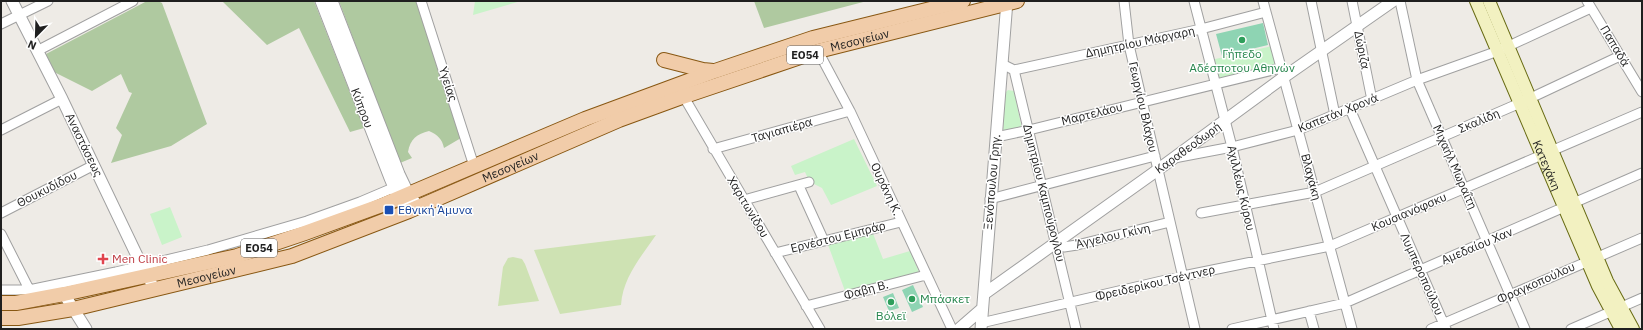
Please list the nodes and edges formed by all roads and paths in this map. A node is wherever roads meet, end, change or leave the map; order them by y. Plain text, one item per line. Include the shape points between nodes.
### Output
1 (12, 1) edge
2 (48, 1) edge
3 (133, 1) edge
4 (321, 1) edge
5 (332, 1) edge
6 (421, 1) edge
7 (962, 1) edge
8 (1124, 1) edge
9 (1194, 1) edge
10 (1263, 1) edge
11 (1311, 1) edge
12 (1352, 1) edge
13 (1393, 1) edge
14 (1400, 1) edge
15 (1476, 1) edge
16 (1489, 1) edge
17 (1004, 3) edge
18 (1589, 4) edge
19 (1266, 12) junction
20 (20, 15) junction
21 (1, 24) edge
22 (1358, 26) junction
23 (1201, 29) junction
24 (1129, 45) junction
25 (1503, 49) junction
26 (37, 51) junction
27 (818, 51) junction
28 (1322, 52) junction
29 (1620, 56) junction
30 (664, 60) dead end
31 (1002, 64) junction
32 (1014, 70) junction
33 (715, 71) junction
34 (1282, 72) junction
35 (1418, 80) junction
36 (1214, 84) junction
37 (680, 90) junction
38 (1642, 92) edge
39 (62, 99) junction
40 (1372, 100) junction
41 (1525, 101) junction
42 (1142, 102) junction
43 (1350, 109) junction
44 (850, 111) junction
45 (1642, 112) edge
46 (1335, 115) junction
47 (1225, 121) junction
48 (1, 130) edge
49 (1029, 130) junction
50 (1298, 130) junction
51 (996, 137) junction
52 (1442, 137) junction
53 (1232, 147) junction
54 (713, 149) junction
55 (1547, 153) junction
56 (1155, 156) junction
57 (1173, 158) junction
58 (94, 165) junction
59 (474, 166) junction
60 (1375, 166) junction
61 (1158, 169) junction
62 (1642, 173) edge
63 (809, 182) dead end
64 (799, 186) junction
65 (1043, 186) junction
66 (464, 187) junction
67 (1464, 188) junction
68 (401, 191) junction
69 (1315, 192) junction
70 (990, 199) junction
71 (744, 200) junction
72 (1245, 204) junction
73 (1570, 205) junction
74 (414, 209) junction
75 (439, 209) dead end
76 (1201, 212) dead end
77 (1, 213) edge
78 (1397, 217) junction
79 (901, 222) junction
80 (1170, 222) junction
81 (1, 234) edge
82 (1642, 238) edge
83 (824, 241) junction
84 (1487, 241) junction
85 (1056, 243) junction
86 (1330, 246) junction
87 (775, 253) junction
88 (1593, 258) junction
89 (1258, 261) junction
90 (1420, 270) junction
91 (144, 271) junction
92 (116, 272) junction
93 (926, 275) junction
94 (1182, 276) junction
95 (108, 284) junction
96 (1, 290) edge
97 (155, 290) junction
98 (64, 294) junction
99 (984, 294) junction
100 (32, 295) junction
101 (1510, 295) junction
102 (1642, 298) edge
103 (1070, 302) junction
104 (1, 303) edge
105 (1345, 303) junction
106 (806, 306) junction
107 (982, 309) junction
108 (73, 310) junction
109 (1616, 310) junction
110 (1309, 311) junction
111 (1, 318) edge
112 (1273, 324) edge
113 (981, 326) edge
114 (1445, 326) edge
115 (86, 329) edge
116 (820, 329) edge
117 (952, 329) edge
118 (959, 329) edge
119 (1076, 329) edge
120 (1195, 329) edge
121 (1232, 329) edge
122 (1314, 329) edge
123 (1352, 329) edge
124 (1431, 329) edge
125 (1525, 329) edge
126 (1571, 329) edge
127 (1621, 329) edge
128 (1633, 329) edge

1 - 20 street, Αναστάσεως
2 - 20 street
3 - 26 street
4 - 68 street, Κύπρου
5 - 68 street, Κύπρου
6 - 59 street, Υγείας
7 - 33 main road, Μεσογείων / ΕΟ54 via 813,38
8 - 24 street, Γεωργίου Βλάχου
9 - 23 street, Αχιλλέως Κύρου
10 - 19 street, Βλαχάκη
11 - 28 street
12 - 22 street, Δώριζα
13 - 22 street, Καραθεοδωρή
14 - 35 street, Μιχαήλ Μωραΐτη
15 - 25 main road, Κατεχάκη
16 - 25 main road, Κατεχάκη
17 - 27 main road, Μεσογείων / ΕΟ54
17 - 31 street, Ξενόπουλου Γρηγ.
18 - 25 street, Καπετάν Χρονά
18 - 29 street, Παπαδά
19 - 23 street, Δημητρίου Μάργαρη
19 - 34 street, Βλαχάκη
20 - 21 street
20 - 26 street, Αναστάσεως
22 - 28 street, Καραθεοδωρή
22 - 40 street, Δώριζα
23 - 24 street, Δημητρίου Μάργαρη
23 - 36 street, Αχιλλέως Κύρου
24 - 32 street, Δημητρίου Μάργαρη
24 - 42 street, Γεωργίου Βλάχου
25 - 35 street, Καπετάν Χρονά
25 - 41 main road, Κατεχάκη
26 - 39 street, Αναστάσεως
27 - 37 main road, Μεσογείων / ΕΟ54
27 - 44 street, Ουράνη Κ.
28 - 34 street, Καραθεοδωρή
28 - 46 street
29 - 38 street, Παπαδά
29 - 41 street, Σκαλίδη
30 - 33 main road
31 - 32 street
31 - 51 street, Ξενόπουλου Γρηγ.
32 - 49 street, Δημητρίου Καμπούρογλου
33 - 37 main road, Μεσογείων / ΕΟ54
34 - 36 street, Μαρτελάου
34 - 47 street, Καραθεοδωρή
34 - 50 street, Βλαχάκη
35 - 40 street, Καπετάν Χρονά
35 - 52 street, Μιχαήλ Μωραΐτη
36 - 42 street, Μαρτελάου
36 - 47 street, Αχιλλέως Κύρου
37 - 54 street, Χαριτωνίδου
37 - 59 main road, Μεσογείων / ΕΟ54 via 585,119
37 - 66 main road, Μεσογείων / ΕΟ54 via 619,120
39 - 48 street
39 - 58 street, Αναστάσεως
40 - 43 street, Καπετάν Χρονά
41 - 52 street, Σκαλίδη
41 - 55 main road, Κατεχάκη
42 - 49 street, Μαρτελάου
42 - 56 street, Γεωργίου Βλάχου
43 - 46 street, Καπετάν Χρονά
43 - 60 street, Λυμπεροπούλου
44 - 54 street, Ταγιαπιέρα
44 - 79 street, Ουράνη Κ.
45 - 55 street, Κουσιανόφσκυ
46 - 50 street, Καπετάν Χρονά
47 - 53 street, Αχιλλέως Κύρου
47 - 57 street, Καραθεοδωρή
49 - 51 street, Μαρτελάου
49 - 65 street, Δημητρίου Καμπούρογλου
50 - 53 street, Καπετάν Χρονά
50 - 69 street, Βλαχάκη
51 - 70 street, Ξενόπουλου Γρηγ.
52 - 60 street, Σκαλίδη
52 - 67 street, Μιχαήλ Μωραΐτη
53 - 57 street, Καπετάν Χρονά
53 - 72 street, Αχιλλέως Κύρου
54 - 71 street, Χαριτωνίδου
55 - 67 street, Κουσιανόφσκυ
55 - 73 main road, Κατεχάκη
56 - 61 street, Γεωργίου Βλάχου
56 - 65 street
57 - 61 street, Καραθεοδωρή
58 - 77 street, Θουκυδίδου
58 - 91 street, Αναστάσεως
59 - 68 main road, Μεσογείων / ΕΟ54
60 - 69 street, Σκαλίδη
60 - 78 street, Λυμπεροπούλου
61 - 80 street, Γεωργίου Βλάχου
61 - 85 street, Καραθεοδωρή
62 - 73 street, Αμεδαίου Χαν
63 - 64 street
64 - 71 street
64 - 83 street
65 - 70 street
65 - 85 street, Δημητρίου Καμπούρογλου
66 - 74 main road, Μεσογείων / ΕΟ54
66 - 75 main road
67 - 78 street, Κουσιανόφσκυ
67 - 84 street, Μιχαήλ Μωραΐτη
68 - 74 street, Κύπρου
68 - 91 main road, Μεσογείων / ΕΟ54 via 305,233 237,256
69 - 72 street
69 - 86 street, Βλαχάκη
70 - 99 street, Ξενόπουλου Γρηγ.
71 - 87 street, Χαριτωνίδου
72 - 76 street
72 - 89 street, Αχιλλέως Κύρου
73 - 84 street, Αμεδαίου Χαν
73 - 88 main road, Κατεχάκη
74 - 97 main road, Μεσογείων / ΕΟ54 via 292,256
78 - 86 street, Κουσιανόφσκυ
78 - 90 street, Λυμπεροπούλου
79 - 83 street, Ερνέστου Εμπράρ
79 - 93 street, Ουράνη Κ.
80 - 85 street, Άγγελου Γκίνη via 1077,245 1064,247
80 - 94 street, Γεωργίου Βλάχου
81 - 100 street
82 - 88 street, Φραγκοπούλου
83 - 87 street, Ερνέστου Εμπράρ
84 - 90 street, Αμεδαίου Χαν
84 - 101 street, Μιχαήλ Μωραΐτη
85 - 99 street, Καραθεοδωρή
85 - 103 street, Δημητρίου Καμπούρογλου
86 - 89 street, Φρειδερίκου Τσέντνερ
86 - 105 street, Βλαχάκη
87 - 106 street, Χαριτωνίδου
88 - 101 street, Φραγκοπούλου
88 - 109 main road, Κατεχάκη via 1598,286
89 - 94 street, Φρειδερίκου Τσέντνερ
89 - 112 street, Αχιλλέως Κύρου
90 - 105 street, Αμεδαίου Χαν
90 - 114 street, Λυμπεροπούλου
91 - 92 street, Μεσογείων
91 - 95 main road, Μεσογείων / ΕΟ54
91 - 97 street, Αναστάσεως
92 - 95 main road
92 - 100 street, Μεσογείων
93 - 106 street, Φαβη Β.
93 - 117 street, Ουράνη Κ.
94 - 103 street, Φρειδερίκου Τσέντνερ
94 - 120 street, Γεωργίου Βλάχου
95 - 98 main road, Μεσογείων / ΕΟ54
96 - 100 street, Μεσογείων
97 - 108 main road, Μεσογείων / ΕΟ54
98 - 100 main road, Μεσογείων / ΕΟ54
98 - 108 street
99 - 107 street, Ξενόπουλου Γρηγ.
100 - 104 main road, Μεσογείων / ΕΟ54
101 - 114 street, Φραγκοπούλου
101 - 125 street, Μιχαήλ Μωραΐτη
102 - 109 street
103 - 113 street, Φρειδερίκου Τσέντνερ
103 - 119 street, Δημητρίου Καμπούρογλου
105 - 110 street, Αμεδαίου Χαν
105 - 123 street, Βλαχάκη
106 - 116 street, Χαριτωνίδου
107 - 113 street, Ξενόπουλου Γρηγ.
107 - 118 street
108 - 111 main road, Μεσογείων / ΕΟ54
108 - 115 street
109 - 126 street
109 - 127 main road, Κατεχάκη
109 - 128 main road, Κατεχάκη
110 - 112 street, Αμεδαίου Χαν
110 - 122 street
112 - 121 street, Αμεδαίου Χαν
114 - 124 street, Φραγκοπούλου

